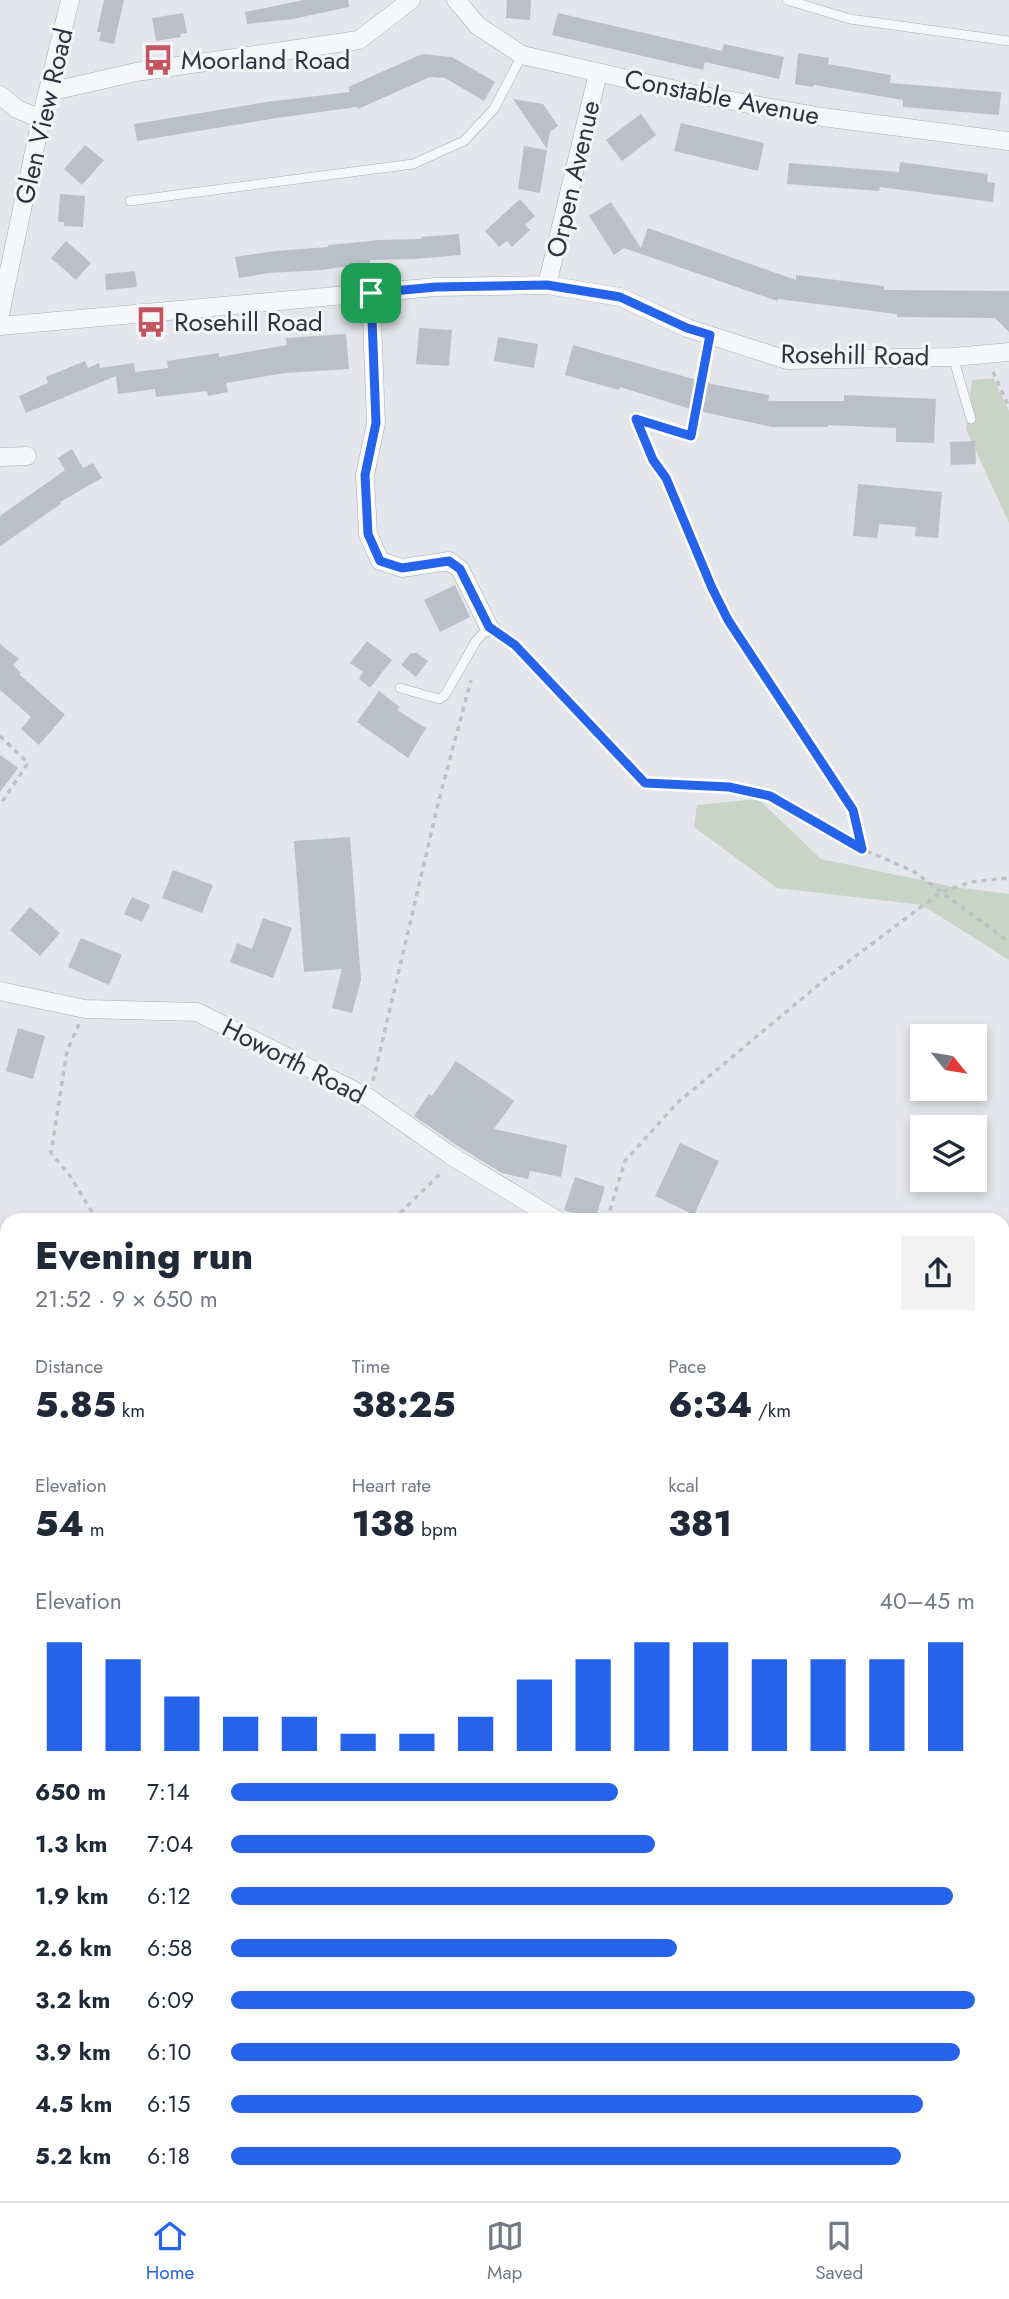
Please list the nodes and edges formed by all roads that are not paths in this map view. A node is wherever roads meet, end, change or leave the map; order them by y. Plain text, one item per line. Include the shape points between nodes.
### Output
1 (70, 0) edge
2 (411, 0) edge
3 (456, 0) edge
4 (787, 0) edge
5 (1009, 41) edge
6 (522, 55) junction
7 (598, 73) junction
8 (49, 92) junction
9 (0, 95) edge
10 (41, 119) junction
11 (1009, 141) edge
12 (130, 201) dead end
13 (547, 285) junction
14 (371, 293) junction
15 (0, 314) edge
16 (0, 326) edge
17 (1009, 352) edge
18 (953, 357) junction
19 (971, 419) dead end
20 (27, 456) dead end
21 (0, 457) edge
22 (489, 627) joint
23 (400, 688) dead end
24 (0, 991) edge
25 (546, 1213) edge

1 - 8 street, Glen View Road
2 - 8 street via 359,40 136,72
3 - 6 street, Constable Avenue via 478,26
4 - 5 lane via 850,19
6 - 7 street, Constable Avenue
6 - 12 lane via 494,109 464,141 413,164
7 - 11 street, Constable Avenue via 822,117
7 - 13 street, Orpen Avenue
8 - 10 street, Glen View Road
9 - 10 street
10 - 15 street, Glen View Road
13 - 14 street, Rosehill Road
13 - 18 street, Rosehill Road via 620,297 687,328 787,360
14 - 16 street, Rosehill Road
14 - 22 street via 376,423 365,475 368,534 380,561 402,568 449,561 460,569
17 - 18 street, Rosehill Road
18 - 19 lane
20 - 21 street
22 - 23 lane via 445,695 439,699
24 - 25 street, Howorth Road via 85,1009 197,1012 369,1098

